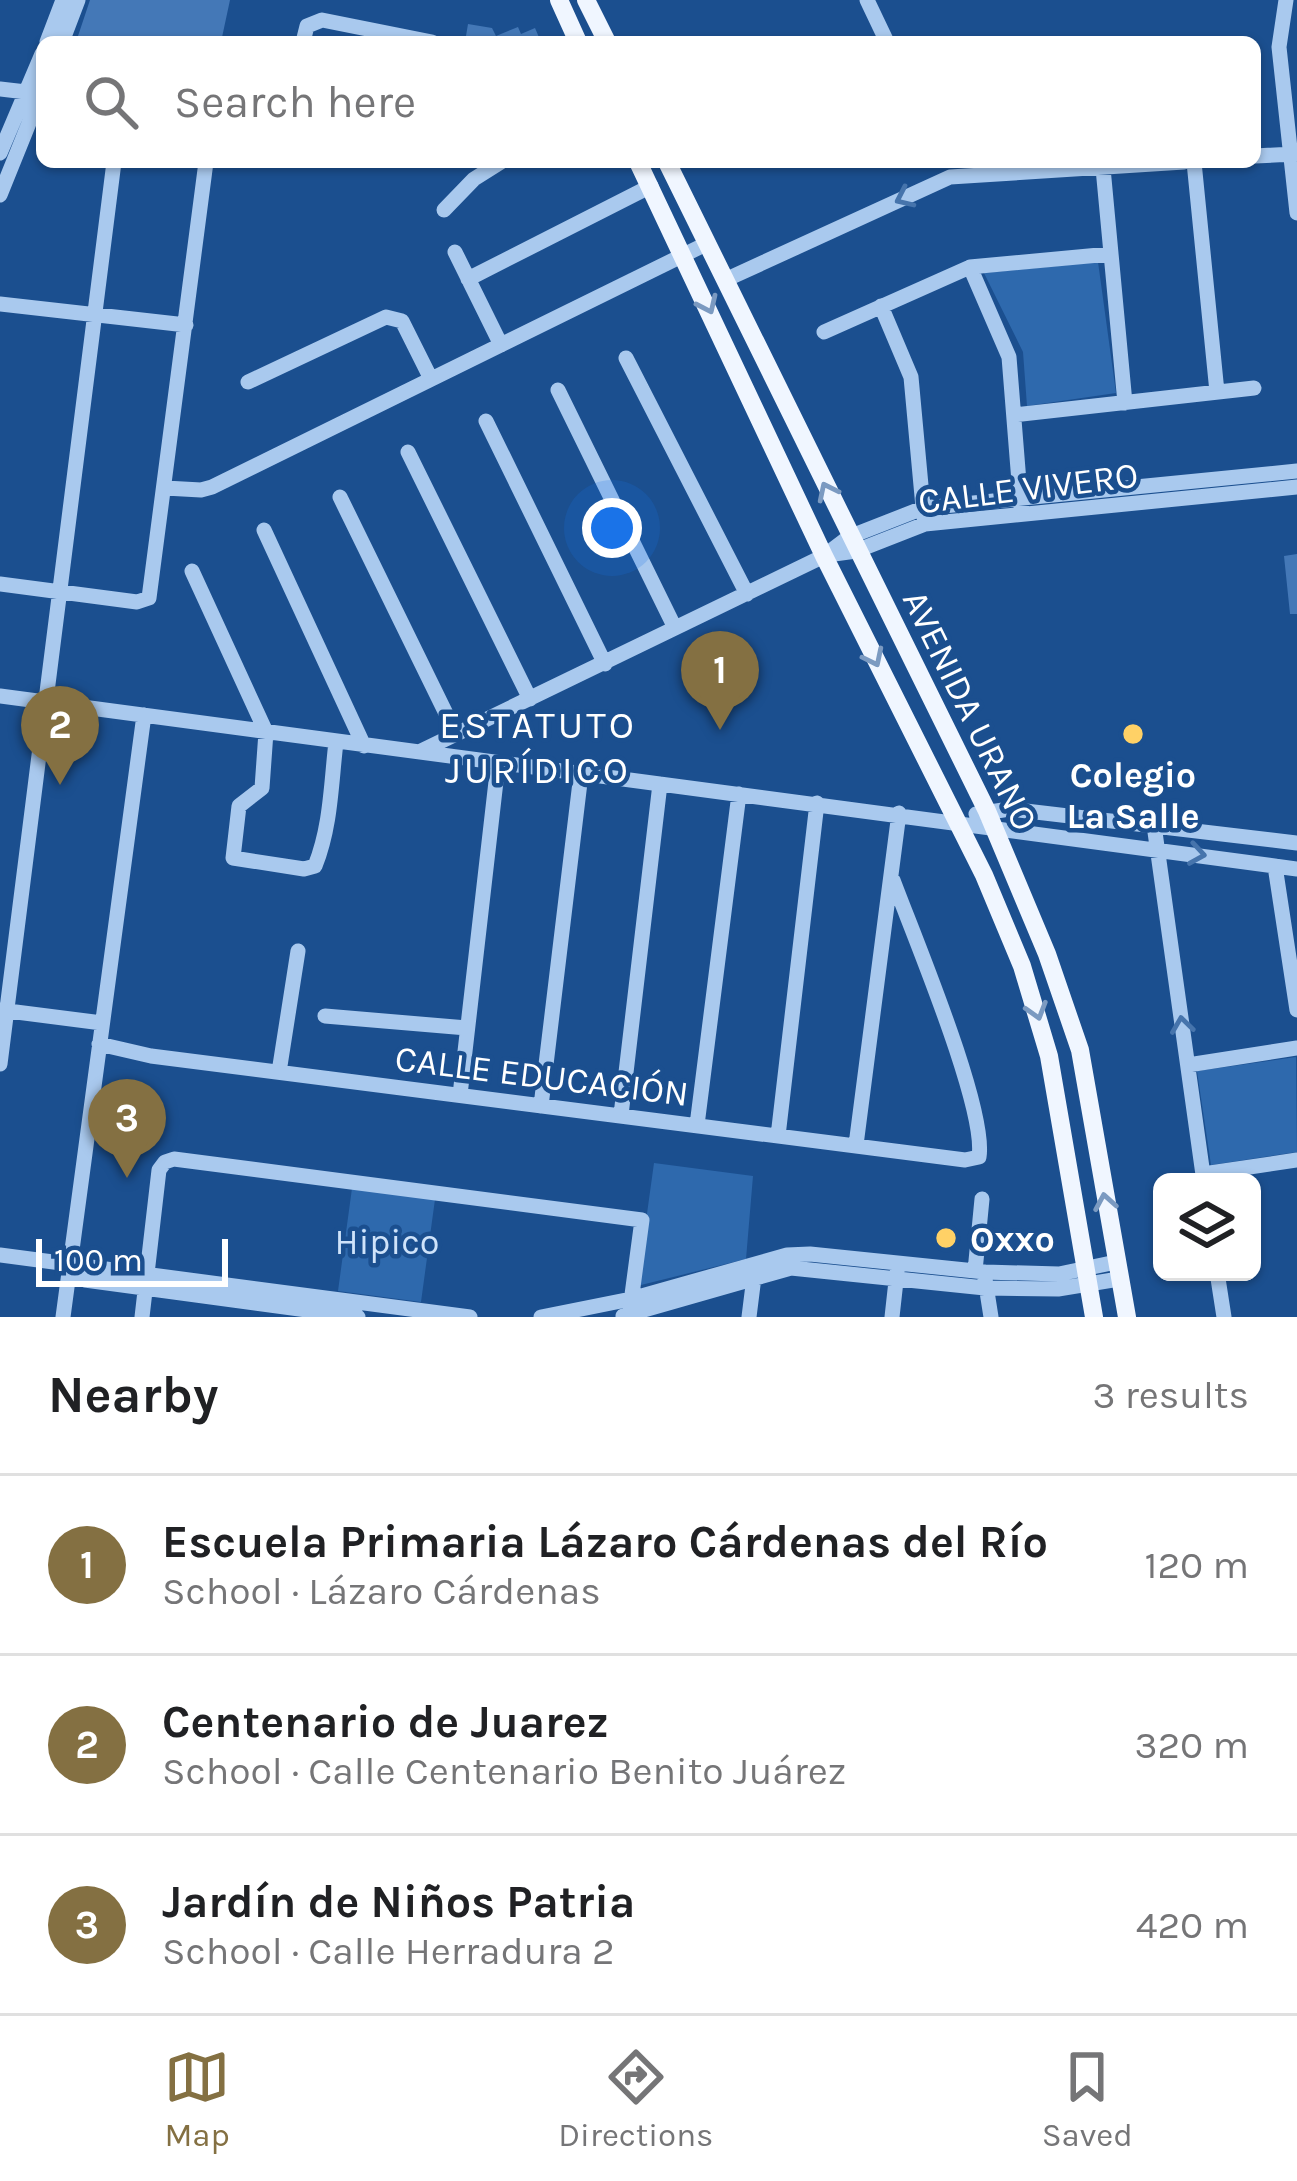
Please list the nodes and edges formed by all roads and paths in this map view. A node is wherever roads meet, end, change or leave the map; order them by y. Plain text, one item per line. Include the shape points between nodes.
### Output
1 (63, 0) edge
2 (78, 0) edge
3 (559, 0) edge
4 (586, 0) edge
5 (867, 0) edge
6 (1286, 0) edge
7 (49, 36) edge
8 (64, 36) edge
9 (305, 36) edge
10 (402, 36) edge
11 (576, 36) edge
12 (604, 36) edge
13 (883, 36) edge
14 (0, 88) edge
15 (34, 91) edge
16 (0, 153) edge
17 (1293, 153) edge
18 (1261, 156) edge
19 (113, 168) edge
20 (205, 168) edge
21 (491, 168) edge
22 (641, 168) edge
23 (670, 168) edge
24 (1103, 168) joint
25 (1194, 168) edge
26 (947, 170) edge
27 (651, 186) junction
28 (0, 195) edge
29 (444, 210) dead end
30 (1297, 213) edge
31 (708, 243) junction
32 (455, 252) dead end
33 (684, 254) junction
34 (1110, 254) junction
35 (970, 267) junction
36 (468, 279) junction
37 (725, 280) junction
38 (0, 304) edge
39 (881, 306) junction
40 (93, 314) junction
41 (186, 326) junction
42 (824, 332) dead end
43 (501, 345) junction
44 (626, 358) dead end
45 (431, 379) junction
46 (248, 382) dead end
47 (1254, 388) dead end
48 (558, 391) dead end
49 (1216, 392) junction
50 (1125, 403) junction
51 (1014, 415) junction
52 (486, 421) dead end
53 (408, 452) dead end
54 (1297, 471) edge
55 (1297, 487) edge
56 (165, 488) junction
57 (1171, 492) junction
58 (340, 497) dead end
59 (1021, 506) junction
60 (924, 516) junction
61 (264, 530) dead end
62 (852, 544) junction
63 (824, 556) junction
64 (192, 571) dead end
65 (0, 584) edge
66 (59, 593) junction
67 (747, 594) junction
68 (675, 628) junction
69 (605, 664) junction
70 (924, 686) junction
71 (0, 696) edge
72 (530, 699) junction
73 (896, 701) junction
74 (45, 702) junction
75 (144, 716) junction
76 (266, 732) junction
77 (456, 734) junction
78 (336, 742) junction
79 (364, 746) junction
80 (416, 753) junction
81 (498, 764) junction
82 (580, 774) junction
83 (660, 784) junction
84 (739, 794) junction
85 (817, 803) junction
86 (987, 811) junction
87 (899, 814) junction
88 (956, 821) junction
89 (1154, 825) junction
90 (994, 830) junction
91 (1297, 843) edge
92 (1157, 848) junction
93 (1275, 866) junction
94 (1297, 868) edge
95 (893, 880) junction
96 (298, 951) dead end
97 (1297, 1010) edge
98 (3, 1011) edge
99 (325, 1016) dead end
100 (103, 1023) junction
101 (467, 1028) junction
102 (99, 1044) junction
103 (1297, 1048) edge
104 (0, 1064) edge
105 (1188, 1065) junction
106 (279, 1072) junction
107 (460, 1095) junction
108 (541, 1106) junction
109 (621, 1115) junction
110 (697, 1125) junction
111 (778, 1136) junction
112 (856, 1145) junction
113 (1297, 1160) edge
114 (1203, 1173) edge
115 (1230, 1173) edge
116 (982, 1199) dead end
117 (0, 1255) edge
118 (69, 1265) junction
119 (897, 1269) junction
120 (1117, 1271) junction
121 (1086, 1276) junction
122 (754, 1277) junction
123 (982, 1277) junction
124 (1218, 1281) edge
125 (147, 1282) junction
126 (262, 1304) edge
127 (627, 1312) edge
128 (63, 1317) edge
129 (142, 1317) edge
130 (358, 1317) edge
131 (470, 1317) edge
132 (541, 1317) edge
133 (749, 1317) edge
134 (892, 1317) edge
135 (991, 1317) edge
136 (1094, 1317) edge
137 (1127, 1317) edge
138 (1224, 1317) edge

1 - 7 street
2 - 8 street
3 - 11 main road
4 - 12 main road
5 - 13 street
6 - 17 street via 1279,47
9 - 10 street via 322,20
14 - 15 street
15 - 16 street
15 - 28 street
17 - 18 street
17 - 30 street
19 - 40 street
20 - 41 street
21 - 29 street
22 - 27 main road, AVENIDA URANO
23 - 31 main road, AVENIDA URANO
24 - 26 street
24 - 34 street
25 - 49 street
26 -> 37 street
27 - 33 main road, AVENIDA URANO
27 - 36 street
31 - 33 street
31 - 37 main road, AVENIDA URANO
32 - 36 street
33 - 43 street
33 -> 63 main road, AVENIDA URANO
34 - 35 street
34 - 50 street
35 - 39 street
35 - 51 street via 1009,357
36 - 43 street
62 -> 37 main road, AVENIDA URANO
38 - 40 street
39 - 42 street
39 - 60 street via 911,376
40 - 41 street
40 - 66 street
41 - 56 street
43 - 45 street
44 - 67 street
45 - 46 street via 402,321 386,317
45 - 56 street via 212,487
47 - 49 street
48 - 68 street
49 - 50 street
50 - 51 street
51 - 59 street
52 - 69 street
53 - 72 street
54 - 57 street, CALLE VIVERO
55 - 57 street, CALLE VIVERO
56 - 66 street via 148,598
57 - 59 street, CALLE VIVERO
58 - 77 street
59 - 60 street, CALLE VIVERO
60 - 62 street, CALLE VIVERO
61 - 79 street
62 - 63 street, CALLE VIVERO
62 - 70 main road, AVENIDA URANO
63 - 67 street, CALLE VIVERO
63 -> 73 main road, AVENIDA URANO
64 - 76 street
65 - 66 street
66 - 74 street
67 - 68 street, CALLE VIVERO
68 - 69 street, CALLE VIVERO
69 - 72 street, CALLE VIVERO
70 - 73 main road
70 - 86 main road, AVENIDA URANO
71 - 74 street
72 - 77 street, CALLE VIVERO
73 - 88 main road, AVENIDA URANO
74 - 75 street
74 - 98 street
75 - 76 street
75 - 100 street
76 - 78 street
76 - 78 street via 262,788 239,806 233,858 315,866 332,808
77 - 80 street, CALLE VIVERO
78 - 79 street
79 - 80 street
80 - 81 street
81 - 82 street
81 - 101 street
82 - 83 street
82 - 108 street
83 - 84 street
83 - 109 street
84 - 85 street
84 - 110 street
85 - 87 street
85 - 111 street
86 - 88 street
86 - 89 street
86 - 90 main road, AVENIDA URANO
87 - 88 street
87 - 95 street
88 - 90 street
88 -> 121 main road, AVENIDA URANO via 1040,1017
89 - 91 street
89 - 92 street
90 - 92 street
120 -> 90 main road, AVENIDA URANO via 1073,1028
92 -> 93 street
105 -> 92 street
93 - 94 street
93 - 97 street
95 - 112 street
95 - 112 street, CALLE EDUCACIÓN via 964,1079 979,1157
96 - 106 street
98 - 100 street
98 - 104 street
99 - 101 street
100 - 102 street
101 - 107 street
102 - 106 street, CALLE EDUCACIÓN
102 - 118 street
103 - 105 street
105 - 114 street
106 - 107 street, CALLE EDUCACIÓN
107 - 108 street, CALLE EDUCACIÓN
108 - 109 street, CALLE EDUCACIÓN
109 - 110 street, CALLE EDUCACIÓN
110 - 111 street, CALLE EDUCACIÓN
111 - 112 street, CALLE EDUCACIÓN
113 - 115 street
116 - 123 street
117 - 118 street
118 - 125 street
118 - 128 street
119 - 122 street
119 - 123 street
119 - 127 street via 787,1255
119 - 134 street
120 - 121 street
120 - 137 main road, AVENIDA URANO
121 - 123 street
121 - 136 main road, AVENIDA URANO
122 - 127 street
122 - 133 street
123 - 135 street
124 - 138 street
125 - 126 street
125 - 127 street via 159,1170 174,1160 642,1220
125 - 129 street
126 - 130 street
126 - 131 street
127 - 132 street

